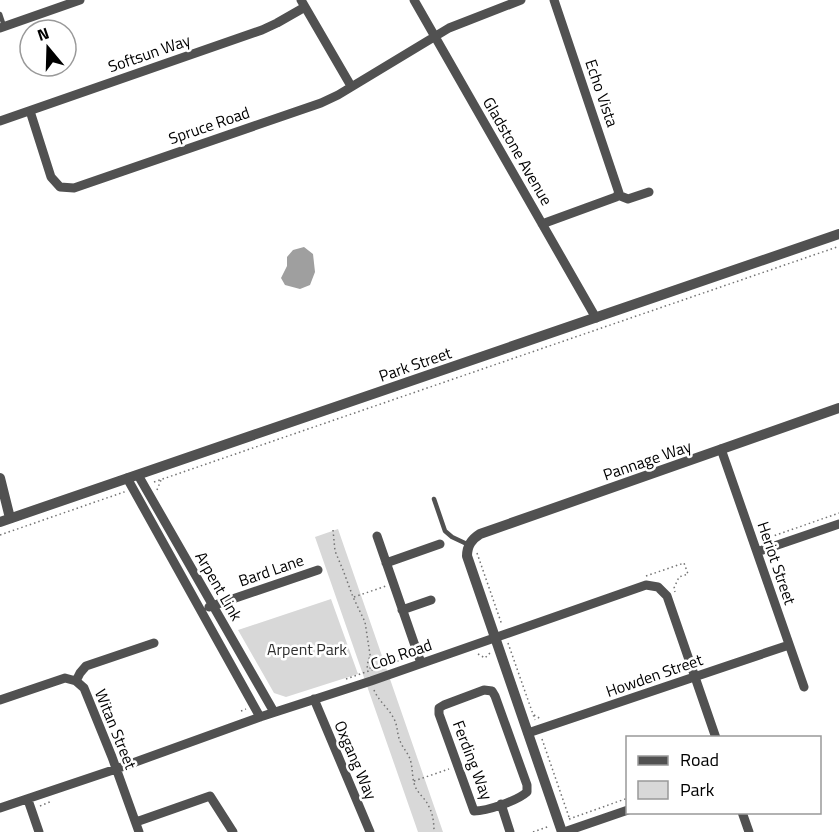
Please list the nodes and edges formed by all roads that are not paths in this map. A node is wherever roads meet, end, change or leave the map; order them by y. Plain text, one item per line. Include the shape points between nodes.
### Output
1 (80, 0) edge
2 (414, 0) edge
3 (554, 0) edge
4 (517, 1) edge
5 (303, 3) edge
6 (0, 14) edge
7 (2, 27) edge
8 (435, 36) junction
9 (351, 87) junction
10 (30, 111) junction
11 (0, 121) edge
12 (649, 192) dead end
13 (618, 195) junction
14 (542, 224) junction
15 (839, 234) edge
16 (596, 318) junction
17 (839, 408) edge
18 (721, 450) junction
19 (132, 476) junction
20 (0, 478) edge
21 (434, 499) dead end
22 (5, 520) edge
23 (839, 524) edge
24 (376, 536) dead end
25 (440, 544) dead end
26 (756, 547) junction
27 (473, 548) junction
28 (386, 563) junction
29 (318, 570) dead end
30 (431, 600) dead end
31 (213, 606) junction
32 (200, 610) junction
33 (402, 610) junction
34 (499, 639) junction
35 (154, 643) dead end
36 (789, 645) junction
37 (419, 659) junction
38 (695, 677) junction
39 (76, 681) junction
40 (804, 687) dead end
41 (314, 699) junction
42 (0, 700) edge
43 (274, 712) junction
44 (260, 717) junction
45 (533, 731) junction
46 (715, 736) edge
47 (116, 769) junction
48 (28, 800) junction
49 (501, 804) junction
50 (0, 808) edge
51 (626, 810) edge
52 (742, 814) edge
53 (136, 822) junction
54 (562, 829) edge
55 (39, 832) edge
56 (139, 832) edge
57 (233, 832) edge
58 (369, 832) edge
59 (510, 832) edge
60 (749, 832) edge

1 - 7 street
2 - 8 street, Gladstone Avenue
3 - 13 street, Echo Vista via 620,190
4 - 8 street, Spruce Road
5 - 9 street
5 - 10 street, Softsun Way via 262,30
6 - 7 lane
8 - 9 street, Spruce Road
8 - 14 street, Gladstone Avenue
9 - 10 street, Spruce Road via 321,103 74,188 60,187 51,177
10 - 11 street, Softsun Way
12 - 13 street via 628,199
13 - 14 street
14 - 16 street, Gladstone Avenue
15 - 16 street, Park Street
16 - 19 street, Park Street
17 - 18 street, Pannage Way
18 - 26 street, Heriot Street
18 - 27 street, Pannage Way via 480,534 472,540
19 - 22 street, Park Street
19 - 31 street, Arpent Link via 144,486
19 - 32 street, Arpent Link via 133,489
20 - 22 street
21 - 27 lane via 445,531
23 - 26 street
24 - 28 street
25 - 28 street
26 - 36 street, Heriot Street
27 - 34 street via 467,556
28 - 33 street
29 - 31 street, Bard Lane
30 - 33 street
31 - 32 street, Bard Lane
31 - 43 street, Arpent Link
32 - 44 street, Arpent Link via 248,705
33 - 37 street
34 - 37 street, Cob Road
34 - 38 street, Cob Road via 641,586 653,585 665,594
34 - 45 street
35 - 39 street via 86,666
36 - 38 street, Howden Street
36 - 40 street, Heriot Street
37 - 41 street, Cob Road
38 - 45 street, Howden Street
38 - 46 street, Cob Road
39 - 42 street, Witan Street via 65,678
39 - 47 street, Witan Street via 84,688
41 - 43 street, Cob Road
41 - 58 street, Oxgang Way
43 - 44 street, Cob Road
44 - 47 street, Cob Road
45 - 54 street
47 - 48 street, Cob Road
47 - 53 street, Witan Street
48 - 50 street, Cob Road
48 - 55 street
49 - 49 street, Ferding Way via 522,797 527,785 495,696 484,690 444,705 439,714 474,811
49 - 59 street, Ferding Way
51 - 54 street
52 - 60 street
53 - 56 street, Witan Street
53 - 57 street via 210,796

